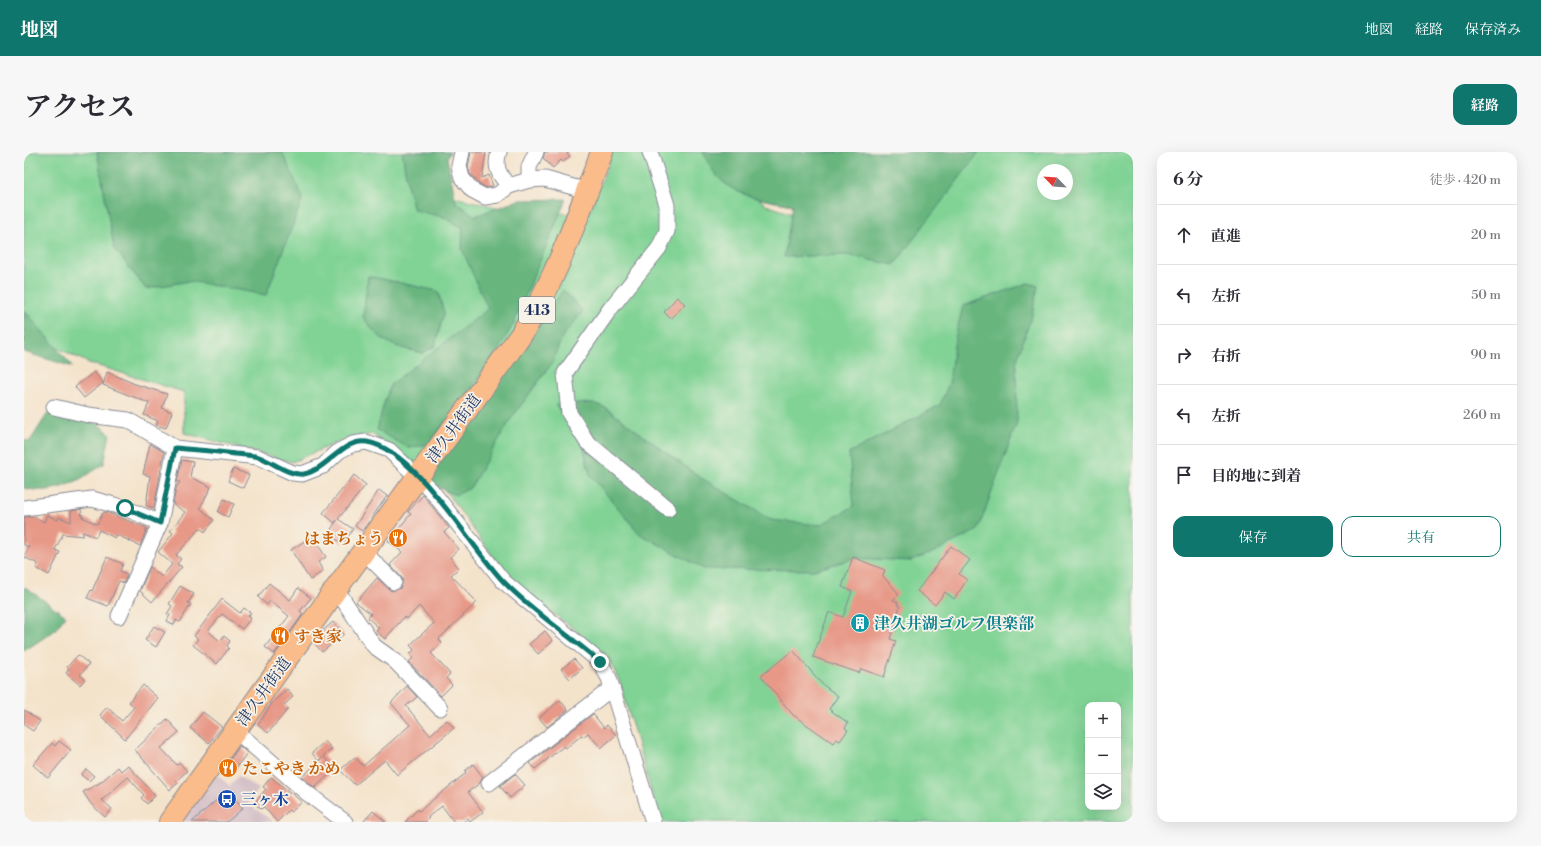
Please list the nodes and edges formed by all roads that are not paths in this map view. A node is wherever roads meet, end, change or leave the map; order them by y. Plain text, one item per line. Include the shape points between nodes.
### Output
1 (462, 152) edge
2 (499, 152) edge
3 (536, 152) edge
4 (602, 152) edge
5 (650, 152) edge
6 (529, 180) junction
7 (508, 186) junction
8 (587, 191) junction
9 (54, 407) dead end
10 (175, 448) junction
11 (418, 476) junction
12 (24, 508) edge
13 (668, 509) dead end
14 (160, 523) junction
15 (363, 551) junction
16 (394, 582) dead end
17 (336, 589) junction
18 (119, 616) dead end
19 (612, 688) junction
20 (440, 708) dead end
21 (235, 730) junction
22 (489, 783) dead end
23 (170, 822) edge
24 (345, 822) edge
25 (653, 822) edge

1 - 7 street via 459,166 462,178 472,190 485,197 497,195
2 - 7 street via 496,160 498,174
3 - 6 street via 529,167
4 - 8 highway, 津久井街道 / 413
5 - 13 street via 667,205 667,231 659,248 610,309 565,373 569,413 587,442
6 - 7 street
6 - 8 street via 545,179
8 - 11 highway, 津久井街道 / 413 via 539,306 521,335
9 - 10 street via 128,420
10 - 11 street via 258,457 293,473 302,474 323,466 339,451 353,444 366,442 389,450
10 - 14 street
11 - 15 highway, 津久井街道 / 413
11 - 19 street via 503,581 600,662
12 - 14 street via 92,500 125,508
14 - 18 street
15 - 16 street
15 - 17 highway, 津久井街道 / 413
17 - 20 street via 374,646 394,661
17 - 21 highway, 津久井街道 / 413
19 - 22 street
19 - 25 street
21 - 23 highway, 津久井街道 / 413
21 - 24 street

